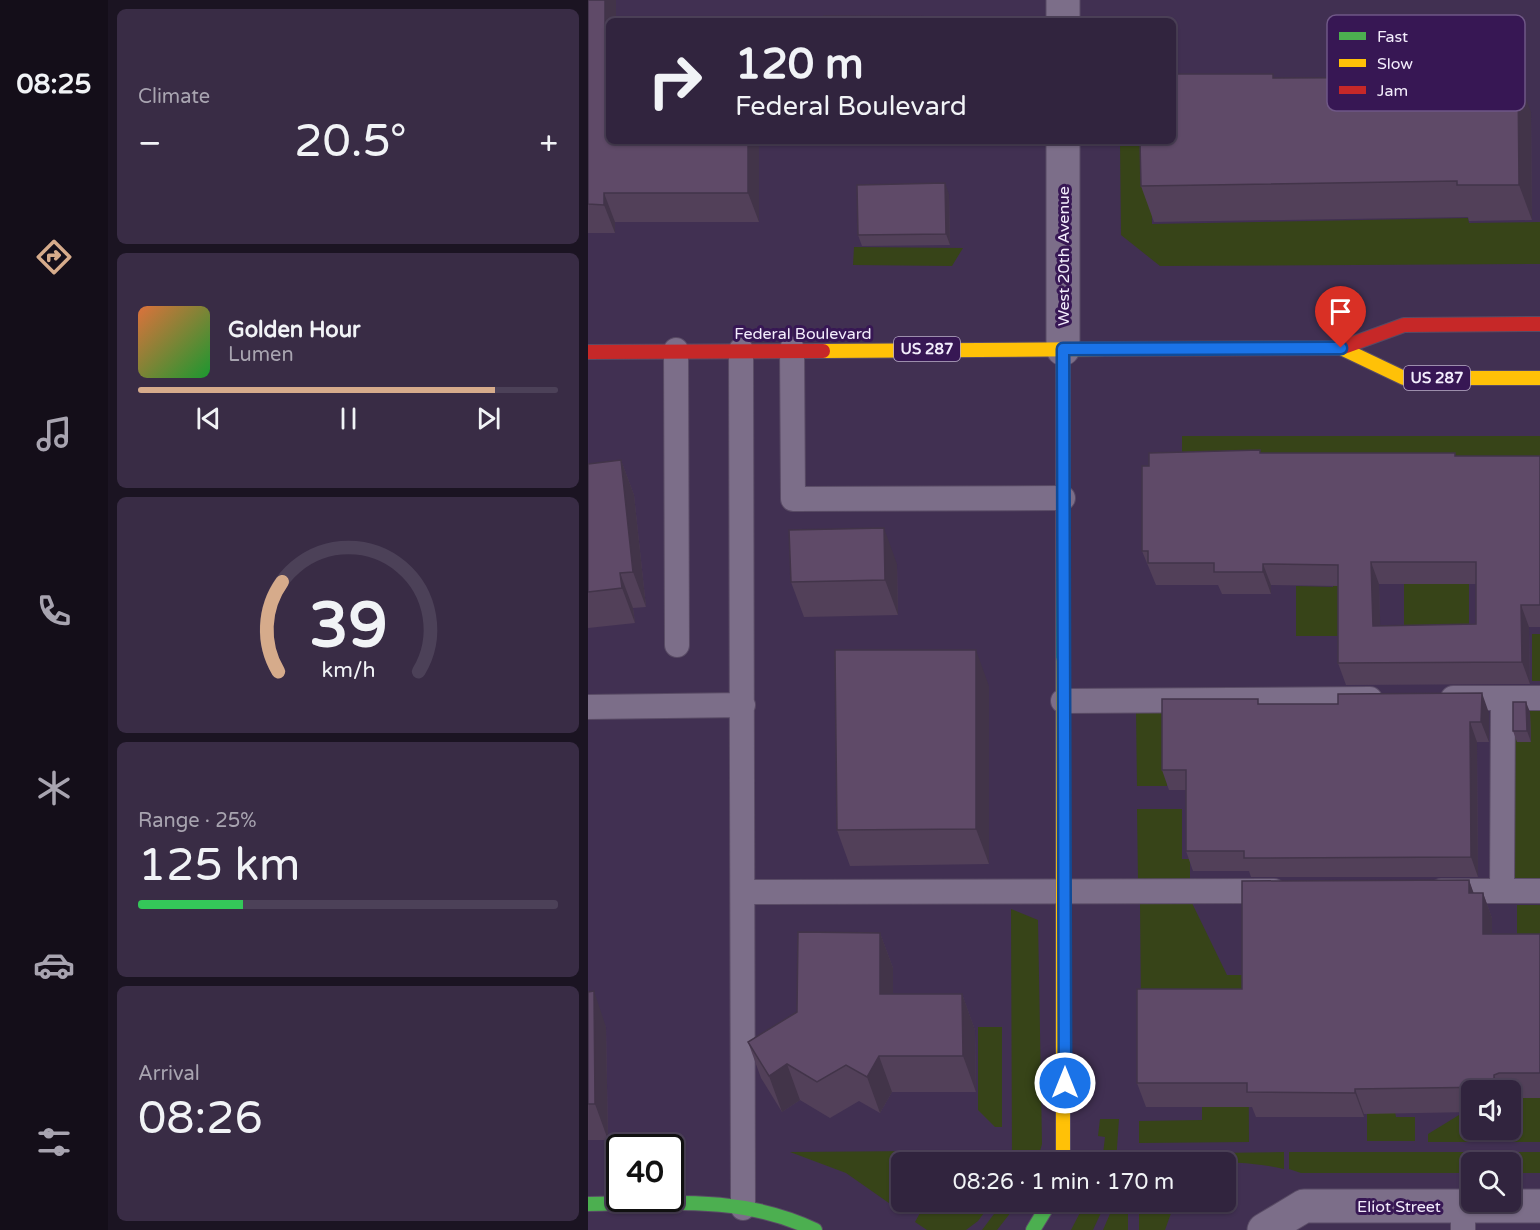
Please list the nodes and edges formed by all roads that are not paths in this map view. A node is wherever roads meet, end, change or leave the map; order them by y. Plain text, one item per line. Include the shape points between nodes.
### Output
1 (1063, 0) edge
2 (1063, 18) edge
3 (1063, 144) edge
4 (1540, 324) edge
5 (1341, 348) junction
6 (792, 349) junction
7 (1063, 349) junction
8 (676, 350) junction
9 (741, 350) junction
10 (588, 351) edge
11 (1540, 378) edge
12 (1063, 498) junction
13 (677, 645) dead end
14 (1503, 698) junction
15 (1540, 698) edge
16 (1395, 699) edge
17 (1431, 699) edge
18 (1063, 701) junction
19 (743, 705) junction
20 (588, 707) edge
21 (1064, 891) junction
22 (1299, 891) edge
23 (1419, 891) edge
24 (1502, 891) junction
25 (1540, 891) edge
26 (743, 892) junction
27 (1063, 1152) edge
28 (588, 1204) edge
29 (1540, 1206) edge
30 (743, 1208) junction
31 (1044, 1212) edge
32 (1463, 1218) edge
33 (814, 1230) edge
34 (1033, 1230) edge
35 (1264, 1230) edge

1 - 2 street
3 - 7 street, West 20th Avenue
4 - 5 main road, Federal Boulevard / US 287 via 1404,326
5 - 7 main road, Federal Boulevard / US 287
5 - 11 main road, Federal Boulevard / US 287 via 1404,378
6 - 7 main road, Federal Boulevard / US 287
6 - 9 main road, Federal Boulevard / US 287
6 - 12 lane via 793,499
7 - 12 main road, West 20th Avenue
8 - 9 main road, Federal Boulevard / US 287
8 - 10 main road, Federal Boulevard / US 287
8 - 13 lane
9 - 19 lane
12 - 18 main road, West 20th Avenue
14 - 15 lane
14 - 17 lane
14 - 24 lane
16 - 18 lane
18 - 21 main road, West 20th Avenue
19 - 20 lane
19 - 26 lane
21 - 22 lane
21 - 26 lane
21 - 27 main road, West 20th Avenue
23 - 24 lane
24 - 25 lane
26 - 30 lane
28 - 30 main road via 722,1203
29 - 32 street, Eliot Street
30 - 33 main road via 792,1220
31 - 34 main road
32 - 35 street, Eliot Street via 1304,1206

